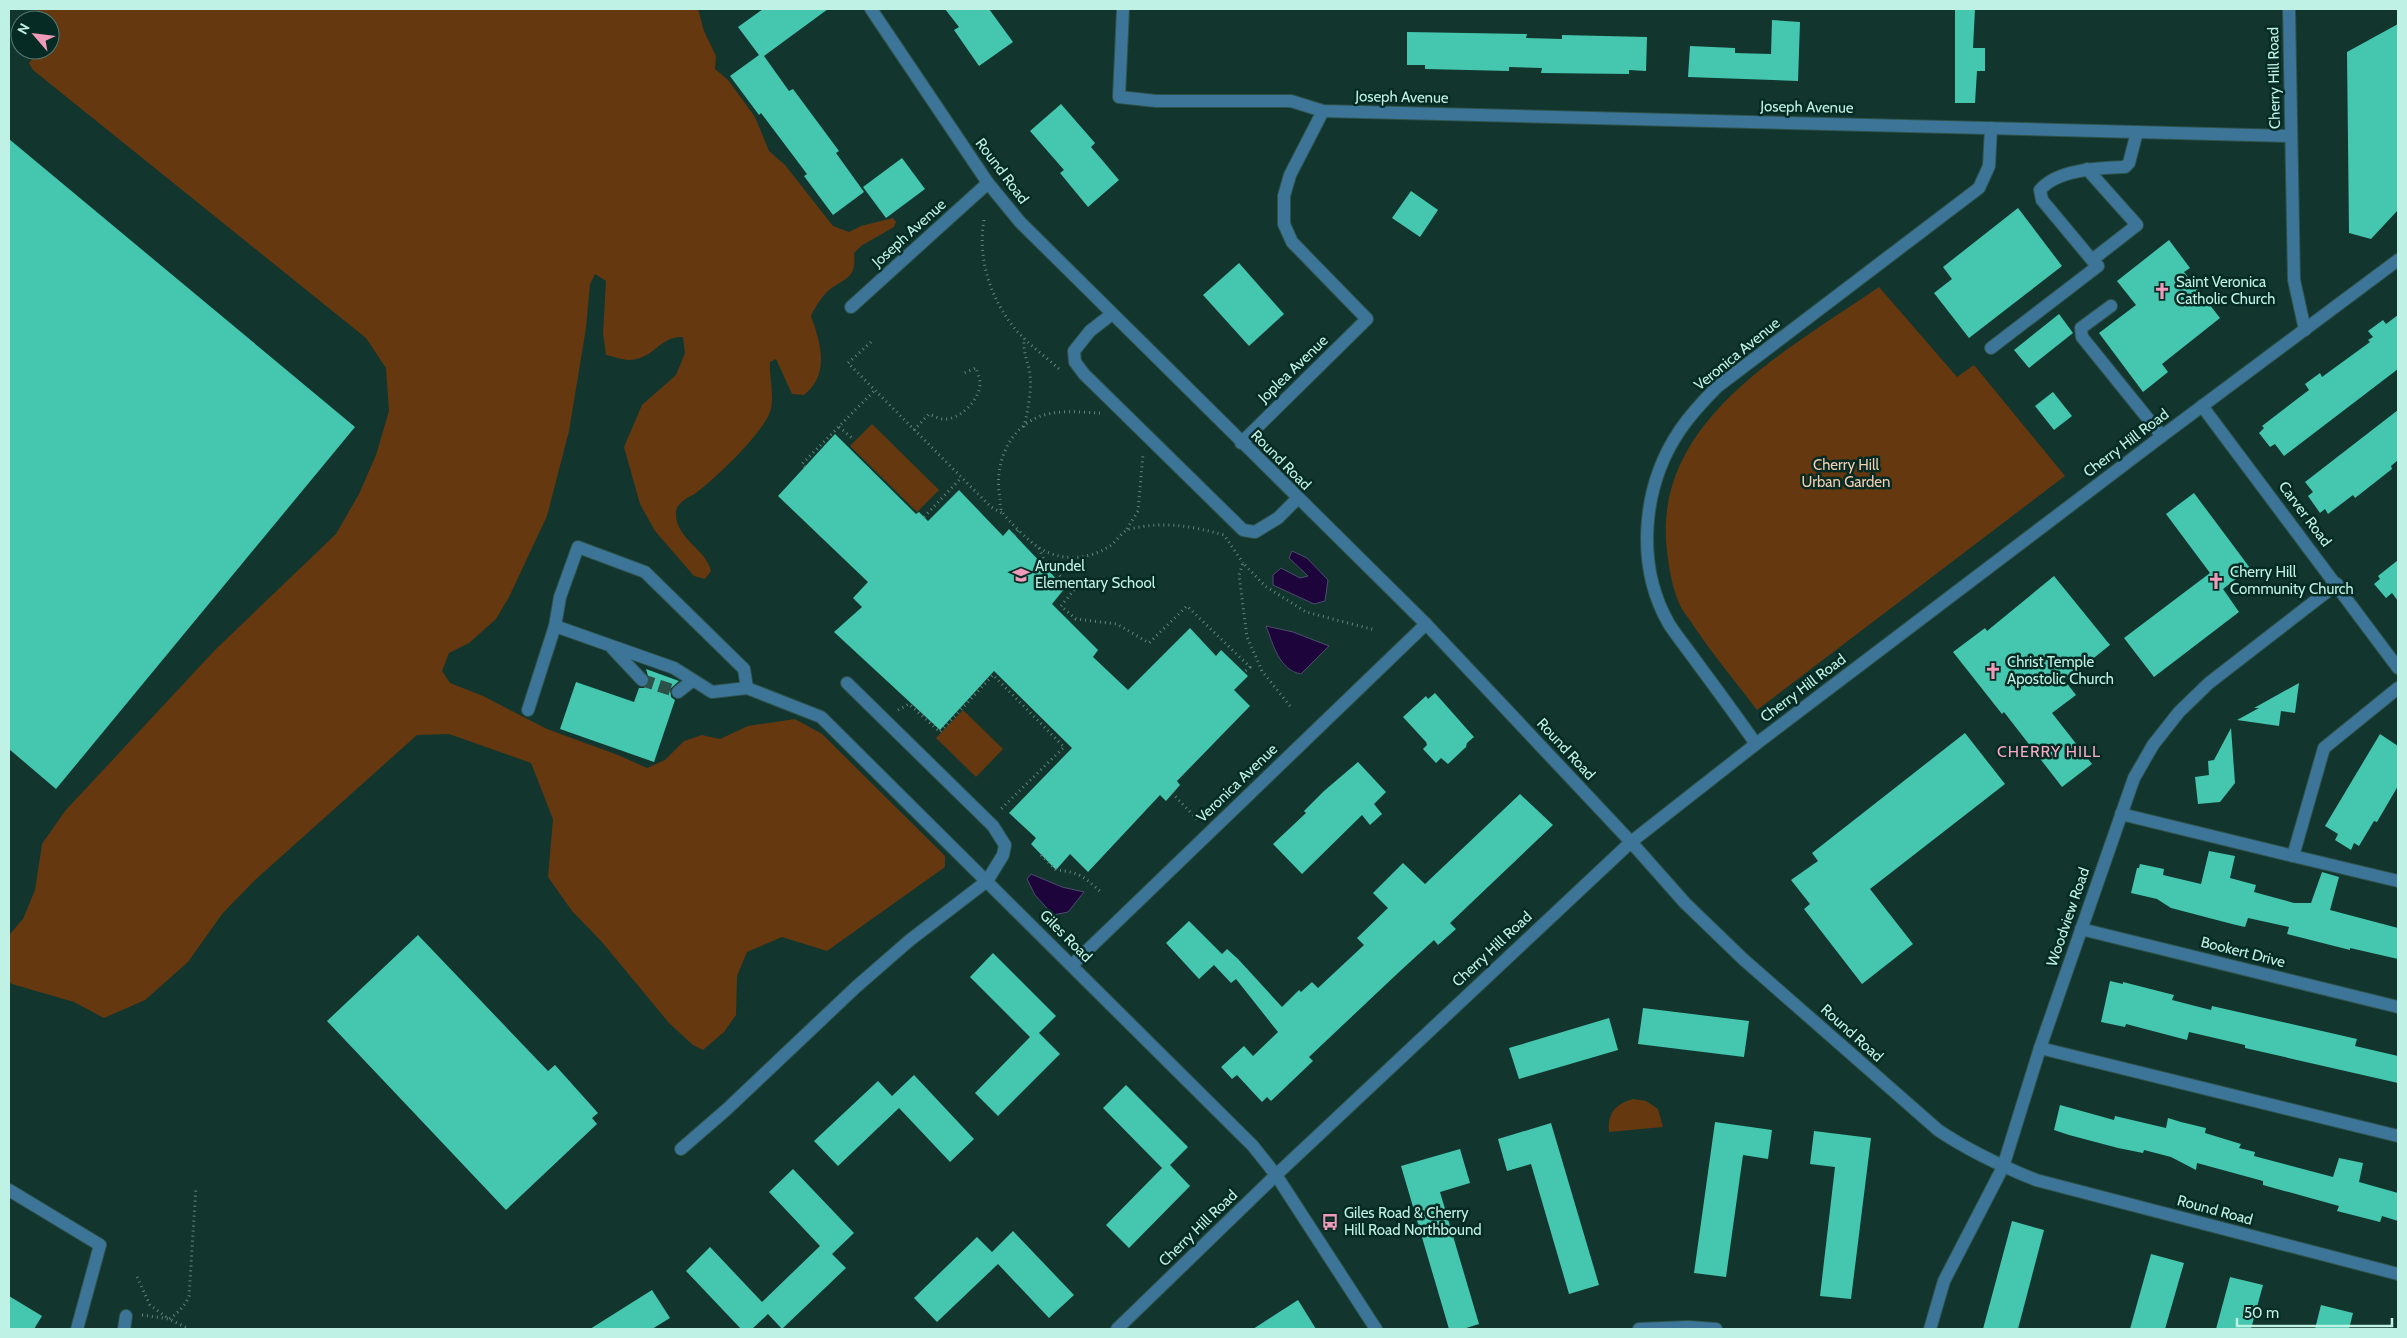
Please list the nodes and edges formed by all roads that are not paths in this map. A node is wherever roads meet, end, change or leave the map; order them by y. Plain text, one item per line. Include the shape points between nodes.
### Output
1 (871, 9) edge
2 (1124, 9) edge
3 (2289, 9) edge
4 (1323, 111) junction
5 (1991, 128) junction
6 (2137, 132) junction
7 (2291, 136) junction
8 (2087, 169) junction
9 (988, 183) junction
10 (2092, 260) junction
11 (2398, 260) edge
12 (2111, 306) dead end
13 (851, 307) dead end
14 (1112, 314) junction
15 (2305, 330) junction
16 (1991, 348) dead end
17 (2202, 406) junction
18 (2162, 436) junction
19 (1241, 443) junction
20 (1297, 499) junction
21 (2337, 584) junction
22 (1426, 624) junction
23 (556, 626) junction
24 (610, 646) junction
25 (2398, 668) edge
26 (642, 680) tunnel mouth
27 (692, 681) junction
28 (847, 683) dead end
29 (747, 688) junction
30 (2398, 688) edge
31 (678, 692) dead end
32 (528, 710) dead end
33 (1756, 744) junction
34 (2121, 814) junction
35 (1631, 842) junction
36 (2293, 856) junction
37 (987, 881) junction
38 (2398, 881) edge
39 (2080, 929) junction
40 (1072, 965) junction
41 (2398, 1007) edge
42 (2040, 1048) junction
43 (2398, 1136) edge
44 (681, 1149) dead end
45 (2003, 1167) junction
46 (1276, 1175) junction
47 (9, 1190) edge
48 (2398, 1274) edge
49 (126, 1316) road end
50 (77, 1329) edge
51 (124, 1329) edge
52 (1116, 1329) edge
53 (1376, 1329) edge
54 (1639, 1329) edge
55 (1716, 1329) edge
56 (1930, 1329) edge

1 - 9 street, Round Road
2 - 4 street, Joseph Avenue via 1119,98 1291,101
3 - 7 street, Cherry Hill Road
4 - 5 street, Joseph Avenue
4 - 19 street, Joplea Avenue via 1290,175 1284,196 1284,224 1292,242 1367,319
5 - 6 street, Joseph Avenue
5 - 33 street, Veronica Avenue via 1989,166 1980,188 1717,387 1694,410 1665,458 1649,511 1646,538 1649,569 1657,596 1669,624
6 - 7 street, Joseph Avenue
6 - 8 street via 2125,167
7 - 15 street, Cherry Hill Road via 2294,280
8 - 10 street via 2137,225
8 - 10 street via 2046,182 2040,190 2042,200
9 - 13 street, Joseph Avenue
9 - 14 street, Round Road via 1020,222
10 - 16 street via 2098,266
11 - 15 street
12 - 18 street via 2081,328 2082,337
14 - 19 street, Round Road
14 - 20 street via 1090,331 1074,352 1075,362 1084,374 1243,530 1255,532 1278,518
15 - 17 street, Cherry Hill Road
17 - 18 street, Cherry Hill Road
17 - 21 street, Carver Road
18 - 33 street, Cherry Hill Road
19 - 20 street, Round Road
20 - 22 street, Round Road
21 - 25 street, Carver Road
21 - 34 street, Woodview Road via 2209,683 2179,712 2152,745 2134,778
22 - 35 street, Round Road
22 - 40 street, Veronica Avenue
23 - 24 street
23 - 29 street via 560,597 578,547 645,572 744,669
23 - 32 street
24 - 26 street
24 - 27 street via 674,668
27 - 29 street via 712,692
27 - 31 street
28 - 37 street via 1003,840 1003,855
29 - 37 street, Giles Road via 821,717
30 - 36 street via 2324,748
33 - 35 street, Cherry Hill Road
34 - 36 street
34 - 39 street, Woodview Road
35 - 45 street, Round Road via 1685,903 1730,946 1901,1099 1966,1149
35 - 46 street, Cherry Hill Road
36 - 38 street
37 - 40 street, Giles Road
37 - 44 street via 856,986
39 - 41 street, Bookert Drive
39 - 42 street, Woodview Road
40 - 46 street, Giles Road via 1253,1146
42 - 43 street
42 - 45 street, Woodview Road
45 - 48 street, Round Road via 2036,1180
45 - 56 street, Woodview Road via 1944,1280
46 - 52 street, Cherry Hill Road
46 - 53 street, Giles Road
47 - 50 street via 100,1245
49 - 51 street
54 - 55 street

